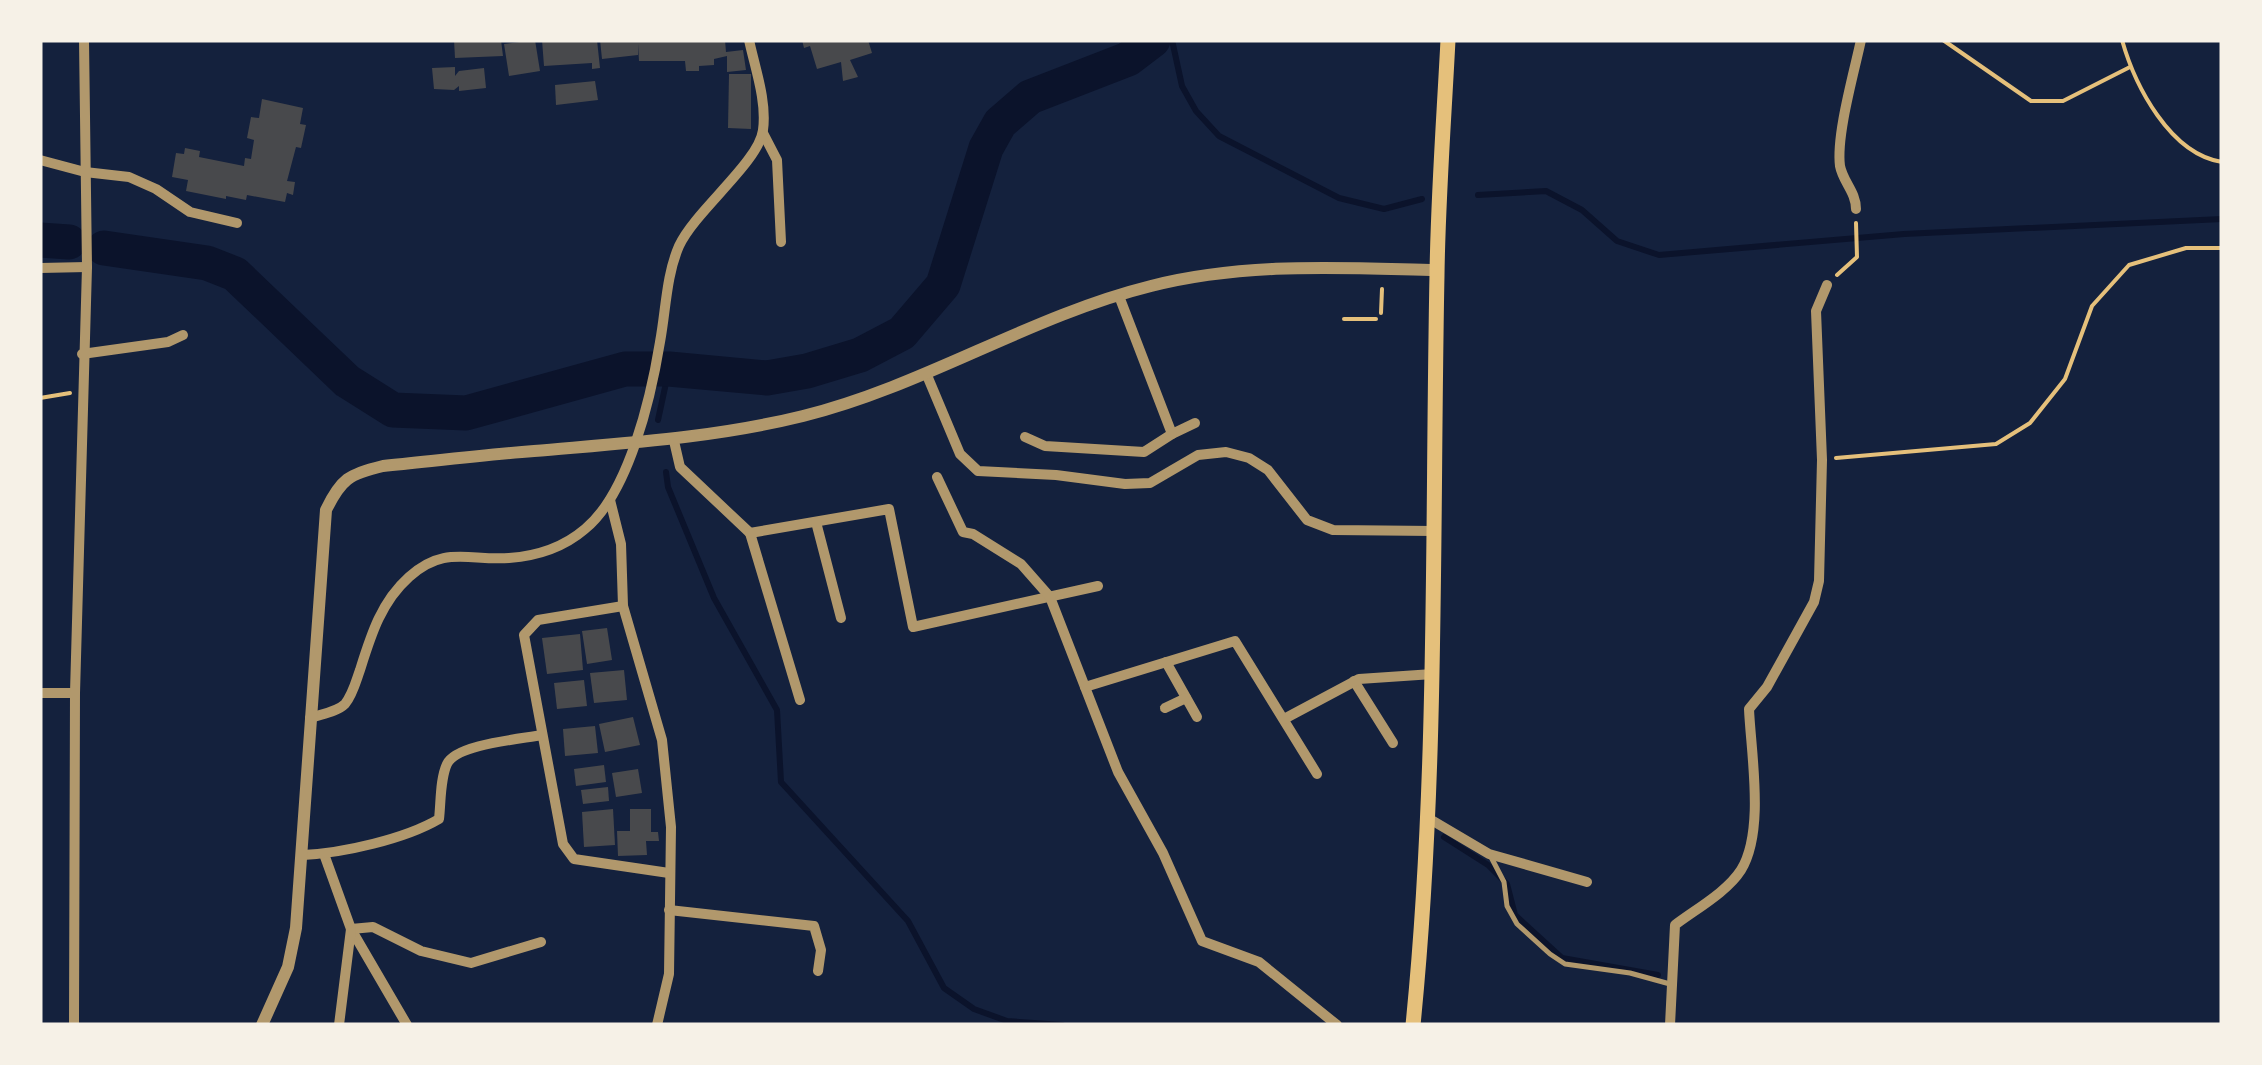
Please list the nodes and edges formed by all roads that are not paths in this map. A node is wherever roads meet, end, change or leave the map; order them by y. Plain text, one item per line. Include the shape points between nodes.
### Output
1 (84, 40) edge
2 (750, 40) edge
3 (1448, 40) edge
4 (1861, 40) edge
5 (764, 133) junction
6 (40, 160) edge
7 (86, 172) junction
8 (1856, 209) road end
9 (237, 223) dead end
10 (781, 242) dead end
11 (87, 266) junction
12 (40, 268) edge
13 (1437, 270) junction
14 (1826, 285) road end
15 (1119, 296) junction
16 (183, 336) dead end
17 (82, 354) junction
18 (926, 373) junction
19 (1194, 423) dead end
20 (1172, 434) junction
21 (1026, 437) dead end
22 (674, 441) junction
23 (632, 445) junction
24 (937, 476) dead end
25 (610, 500) junction
26 (816, 522) junction
27 (1434, 531) junction
28 (750, 534) junction
29 (1098, 586) dead end
30 (1050, 597) junction
31 (623, 606) junction
32 (840, 618) dead end
33 (1166, 662) junction
34 (1434, 674) junction
35 (1354, 682) junction
36 (1085, 687) junction
37 (40, 693) edge
38 (75, 693) junction
39 (1186, 698) junction
40 (800, 700) dead end
41 (1165, 708) dead end
42 (1197, 717) dead end
43 (310, 718) junction
44 (1284, 720) junction
45 (542, 735) junction
46 (1392, 743) dead end
47 (1317, 774) dead end
48 (1428, 818) junction
49 (324, 854) junction
50 (1489, 854) junction
51 (302, 855) junction
52 (669, 873) junction
53 (1587, 882) dead end
54 (669, 910) junction
55 (351, 929) junction
56 (541, 942) dead end
57 (818, 970) dead end
58 (1672, 984) junction
59 (74, 1025) edge
60 (262, 1025) edge
61 (339, 1025) edge
62 (407, 1025) edge
63 (657, 1025) edge
64 (1337, 1025) edge
65 (1413, 1025) edge
66 (1670, 1025) edge

1 - 7 street
2 - 5 street
3 - 13 main road
4 - 8 street via 1840,149 1840,170 1856,195
5 - 10 street via 777,160
5 - 23 street via 680,245 645,418
6 - 7 street
7 - 9 street via 129,177 190,212
7 - 11 street
11 - 12 street
11 - 17 street
13 - 15 street via 1224,271
13 - 27 main road
14 - 58 street via 1816,311 1819,582 1814,602 1749,709 1751,848 1730,883 1675,924
15 - 18 street
15 - 20 street
16 - 17 street
17 - 38 street
18 - 22 street via 804,416
18 - 27 street via 960,454 978,470 1150,483 1198,455 1226,452 1268,470 1307,520 1333,530
19 - 20 street
20 - 21 street via 1144,452 1045,446
22 - 23 street
22 - 28 street via 680,467
23 - 25 street
23 - 43 street via 383,466 356,472 338,486 326,510
24 - 30 street via 963,532 1022,564
25 - 31 street via 621,544
25 - 43 street via 563,545 504,559 427,563 378,614 342,707
26 - 28 street
26 - 30 street via 888,508 914,627
26 - 32 street
27 - 34 main road
28 - 40 street
29 - 30 street
30 - 36 street
31 - 45 street via 538,620 524,635
31 - 52 street via 662,740
33 - 36 street
33 - 39 street
33 - 44 street via 1235,641
34 - 35 street
34 - 48 main road
35 - 44 street
35 - 46 street
36 - 64 street via 1118,772 1202,941 1258,962
37 - 38 street
38 - 59 street
39 - 41 street
39 - 42 street
43 - 51 street
44 - 47 street
45 - 49 street via 453,756 439,819 422,829
45 - 52 street via 563,844 574,859
48 - 50 street
48 - 65 main road
49 - 51 street
49 - 55 street
50 - 53 street
50 - 58 lane via 1516,924 1564,964
51 - 60 street via 288,966
52 - 54 street
54 - 57 street via 814,926 822,950
54 - 63 street via 668,974
55 - 56 street via 373,927 422,951 471,964
55 - 61 street
55 - 62 street
58 - 66 street

